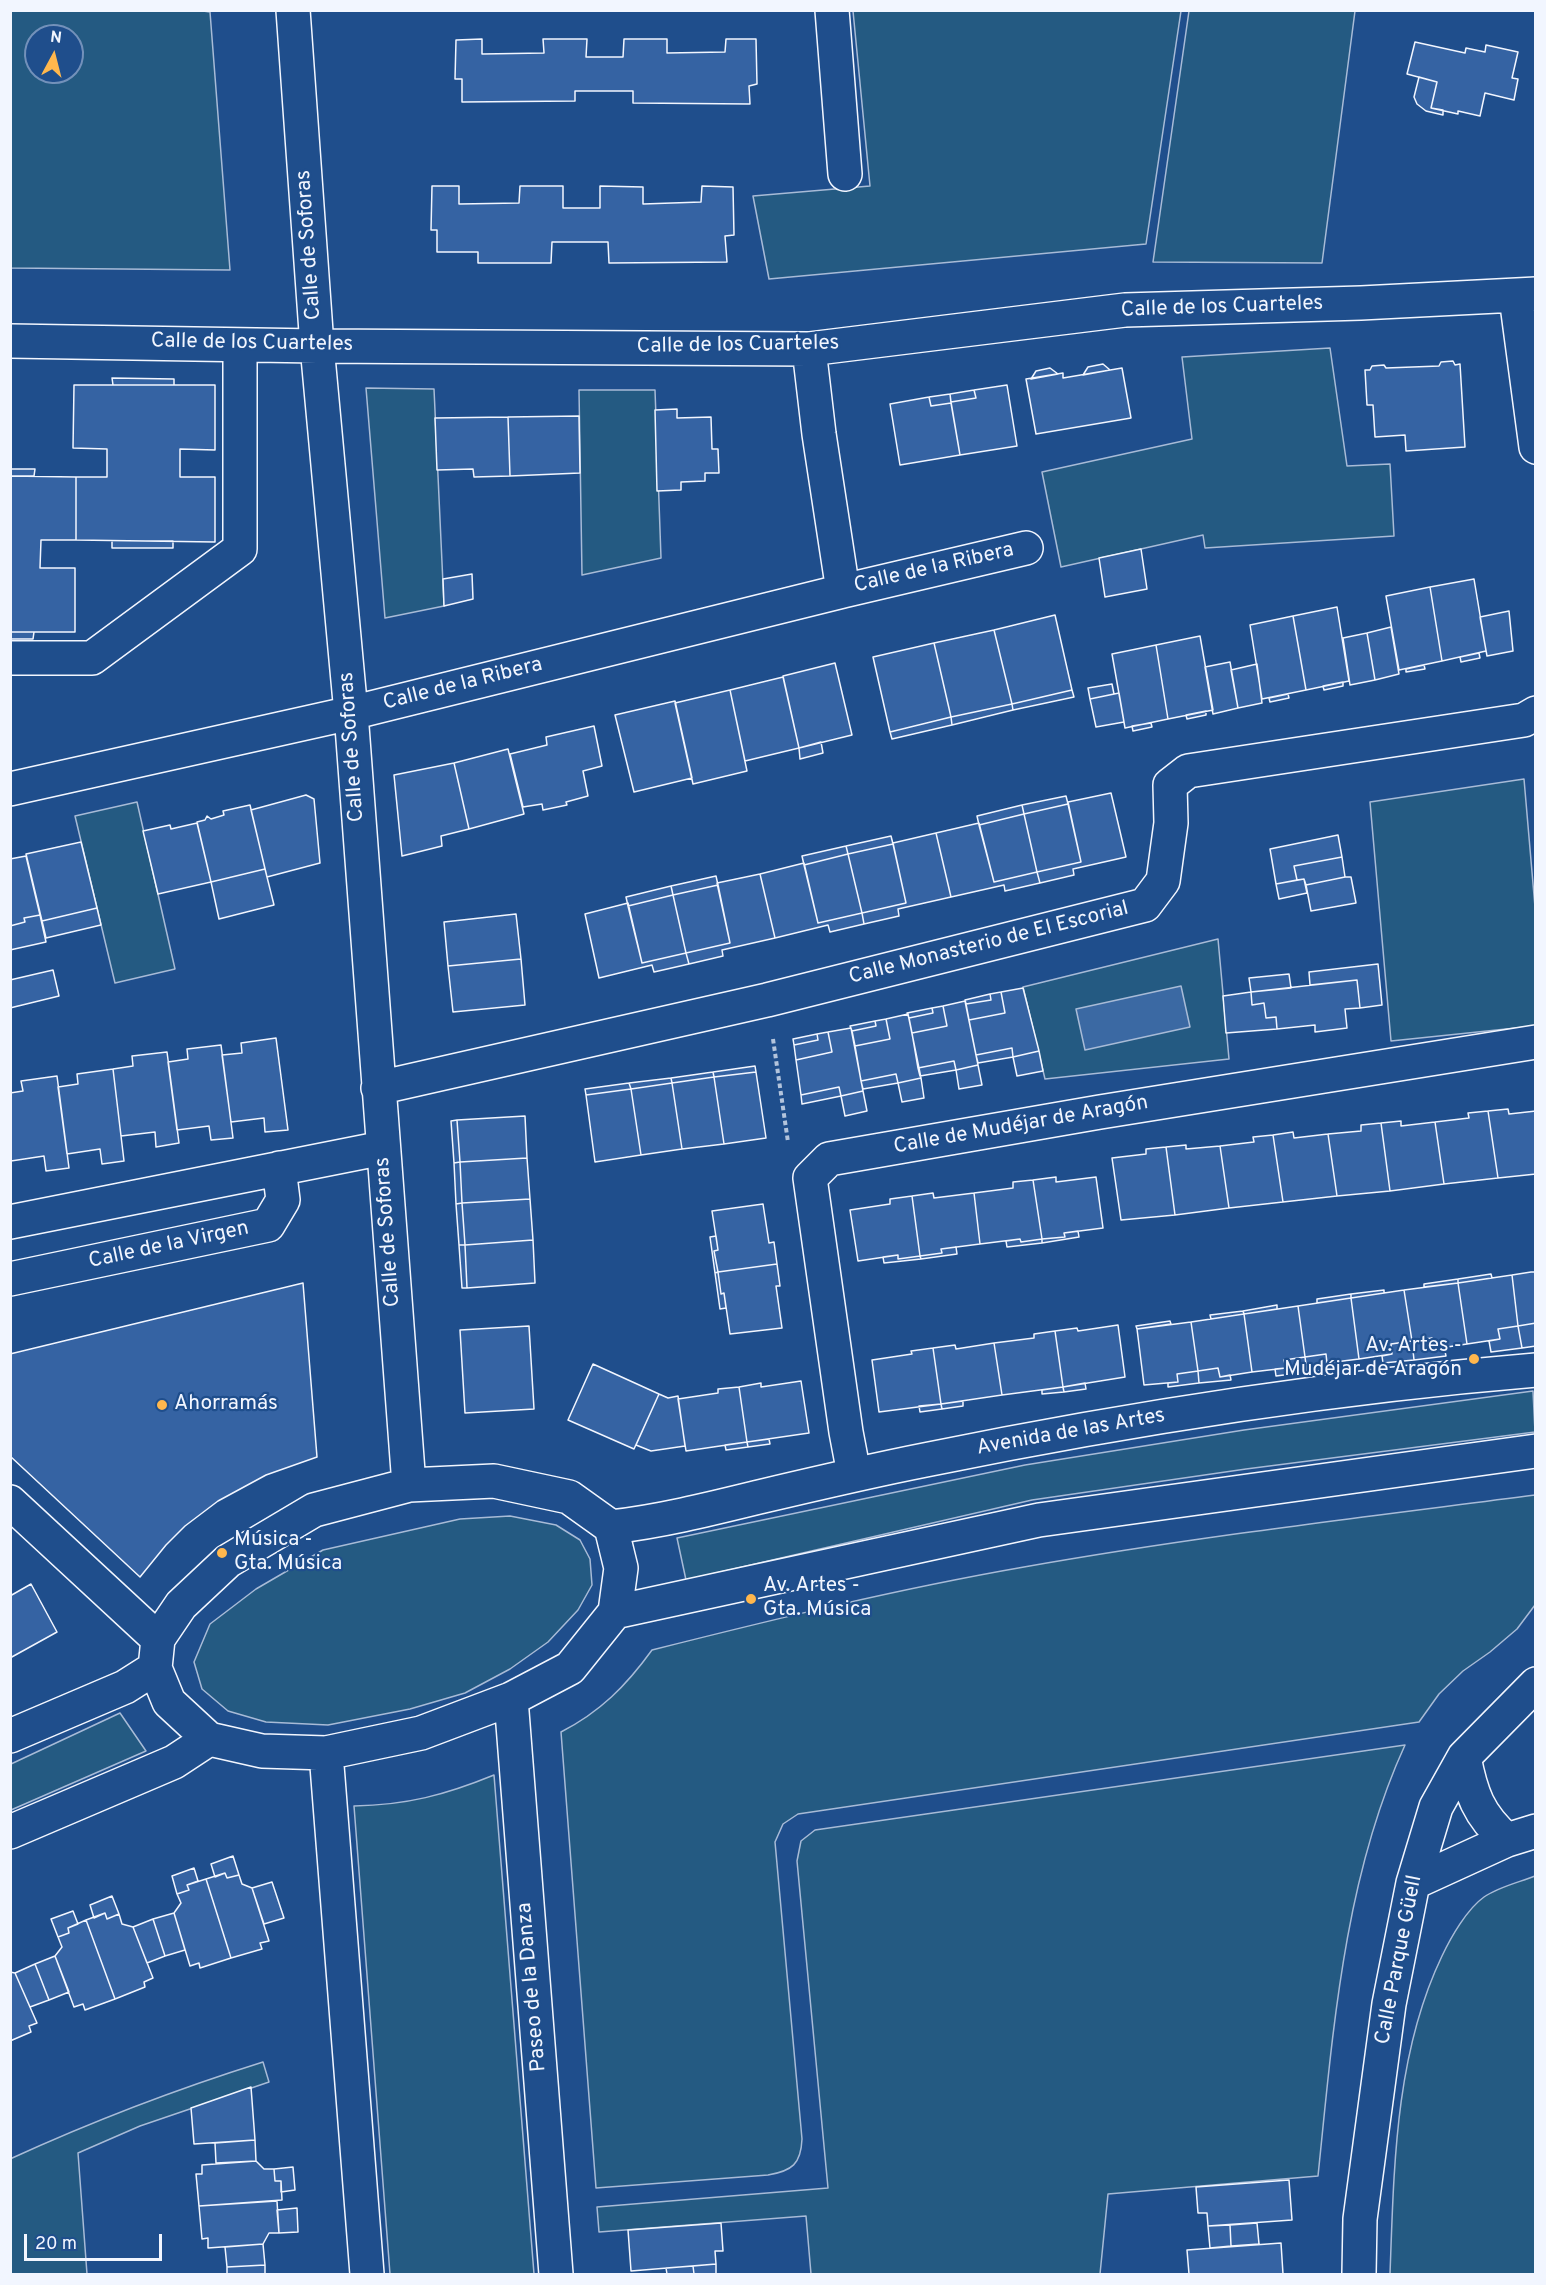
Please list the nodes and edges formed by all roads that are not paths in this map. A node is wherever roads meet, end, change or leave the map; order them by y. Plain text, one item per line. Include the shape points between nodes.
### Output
1 (293, 10) edge
2 (832, 10) edge
3 (845, 174) dead end
4 (1526, 296) edge
5 (10, 341) edge
6 (240, 345) junction
7 (317, 346) junction
8 (809, 349) junction
9 (1536, 447) edge
10 (1026, 548) dead end
11 (843, 591) junction
12 (10, 658) edge
13 (351, 713) junction
14 (1536, 713) edge
15 (10, 789) edge
16 (1536, 1042) edge
17 (378, 1088) junction
18 (383, 1148) junction
19 (279, 1168) junction
20 (10, 1222) edge
21 (10, 1279) edge
22 (1536, 1370) edge
23 (1536, 1451) edge
24 (854, 1474) junction
25 (409, 1485) junction
26 (10, 1502) edge
27 (611, 1527) junction
28 (615, 1612) junction
29 (156, 1653) junction
30 (1536, 1684) edge
31 (511, 1699) junction
32 (10, 1736) edge
33 (209, 1739) junction
34 (326, 1753) junction
35 (1464, 1757) junction
36 (10, 1832) edge
37 (1521, 1835) edge
38 (1413, 1882) junction
39 (367, 2274) edge
40 (556, 2274) edge
41 (1359, 2274) edge

1 - 7 street, Calle de Soforas
2 - 3 street
4 - 8 street, Calle de los Cuarteles via 1125,310
4 - 9 street
5 - 6 street, Calle de los Cuarteles
6 - 7 street, Calle de los Cuarteles
6 - 12 street via 240,549 92,658
7 - 8 street, Calle de los Cuarteles
7 - 13 street, Calle de Soforas
8 - 11 street, Calle de la Ribera
10 - 11 street, Calle de la Ribera
11 - 13 street, Calle de la Ribera
13 - 15 street, Calle de la Ribera
13 - 17 street, Calle de Soforas
14 - 17 street, Calle Monasterio de El Escorial via 1524,720 1188,771 1170,785 1172,823 1162,881 1145,905 767,1000
16 - 24 street, Calle de Mudéjar de Aragón via 829,1159 810,1178
17 - 18 street, Calle de Soforas
18 - 19 street
18 - 25 street, Calle de Soforas
19 - 20 street
19 - 21 street, Calle de la Virgen via 283,1200 268,1225
22 - 24 street, Avenida de las Artes via 1241,1404
23 - 28 street via 1039,1520
24 - 27 street, Avenida de las Artes via 654,1522
25 - 27 street via 494,1481 568,1497
25 - 29 street via 314,1510 228,1561 181,1605
26 - 29 street
27 - 28 street via 621,1568
28 - 31 street via 570,1668
29 - 32 street via 125,1687
29 - 33 street via 169,1702
30 - 35 street, Calle Parque Güell
31 - 34 street via 421,1733
31 - 40 street, Paseo de la Danza
33 - 34 street via 262,1751
33 - 36 street via 174,1762
34 - 39 street
35 - 37 street via 1471,1792 1491,1826
35 - 38 street, Calle Parque Güell via 1436,1807
37 - 38 street
38 - 41 street, Calle Parque Güell via 1389,2004 1360,2219

